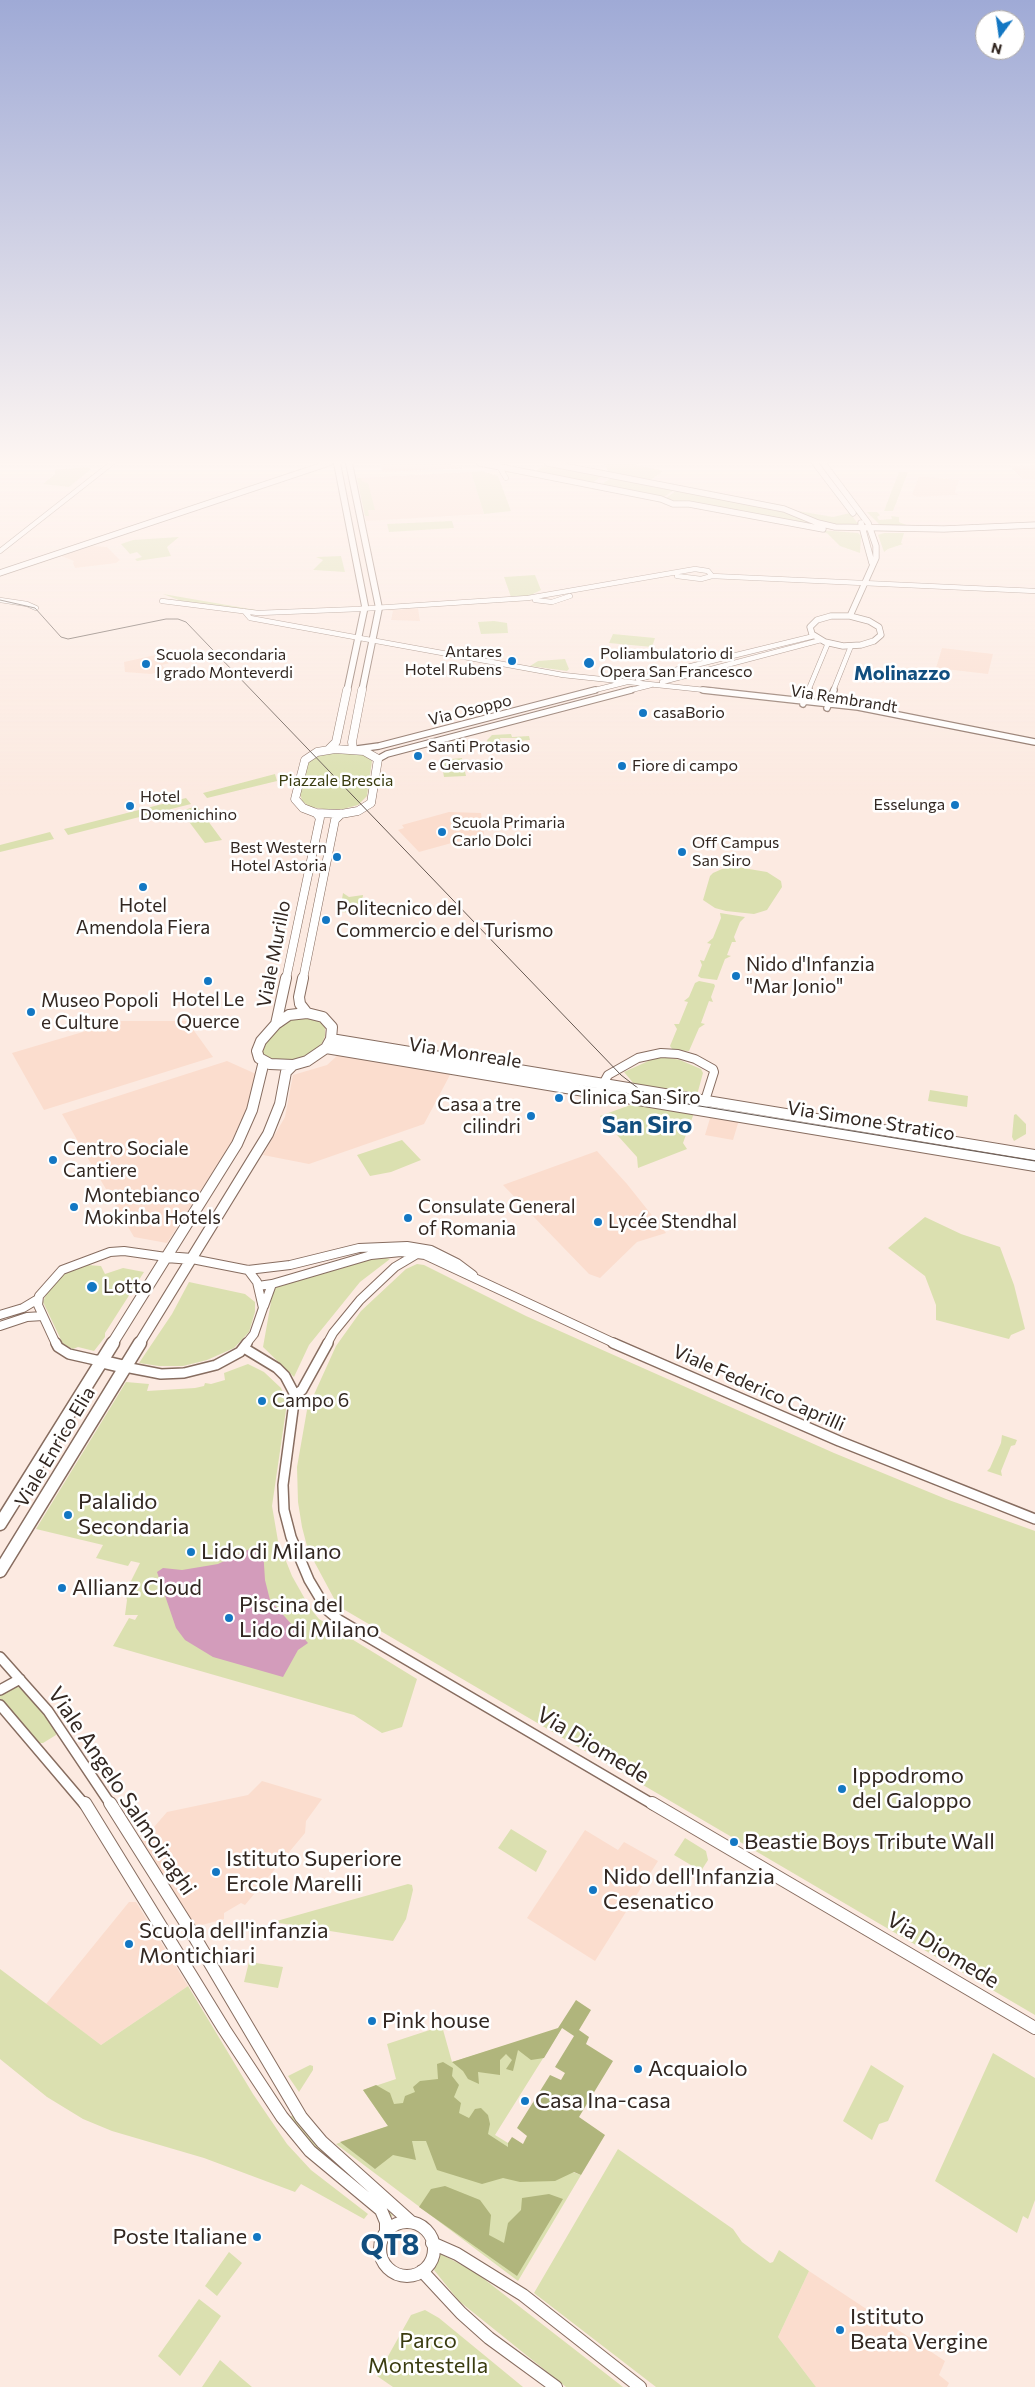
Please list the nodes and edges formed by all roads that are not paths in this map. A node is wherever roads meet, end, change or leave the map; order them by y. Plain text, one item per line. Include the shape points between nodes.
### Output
1 (358, 574) edge
2 (372, 574) edge
3 (687, 574) edge
4 (690, 574) edge
5 (867, 574) edge
6 (712, 576) joint
7 (864, 582) junction
8 (618, 585) junction
9 (1035, 591) edge
10 (554, 594) junction
11 (544, 598) junction
12 (165, 599) dead end
13 (560, 599) junction
14 (0, 600) edge
15 (36, 608) dead end
16 (379, 608) junction
17 (364, 609) junction
18 (244, 611) junction
19 (259, 612) junction
20 (850, 616) junction
21 (258, 620) junction
22 (814, 636) junction
23 (365, 639) junction
24 (820, 640) junction
25 (828, 643) junction
26 (851, 646) junction
27 (688, 666) junction
28 (698, 673) junction
29 (583, 677) junction
30 (632, 681) junction
31 (622, 683) junction
32 (656, 684) junction
33 (647, 686) junction
34 (804, 702) junction
35 (828, 706) junction
36 (1035, 742) edge
37 (1035, 746) edge
38 (330, 749) junction
39 (355, 749) junction
40 (378, 759) junction
41 (316, 813) junction
42 (339, 814) junction
43 (323, 885) junction
44 (303, 890) junction
45 (307, 1013) junction
46 (276, 1024) junction
47 (331, 1039) junction
48 (356, 1043) junction
49 (326, 1048) junction
50 (351, 1052) junction
51 (264, 1061) junction
52 (293, 1065) junction
53 (588, 1081) junction
54 (603, 1084) junction
55 (585, 1091) junction
56 (598, 1093) junction
57 (704, 1105) junction
58 (1035, 1155) edge
59 (1035, 1166) edge
60 (424, 1250) junction
61 (380, 1254) junction
62 (166, 1256) junction
63 (192, 1259) junction
64 (395, 1267) junction
65 (248, 1270) junction
66 (474, 1277) junction
67 (272, 1284) junction
68 (258, 1286) junction
69 (38, 1299) junction
70 (263, 1308) junction
71 (0, 1315) edge
72 (43, 1316) junction
73 (0, 1326) edge
74 (244, 1348) junction
75 (100, 1361) junction
76 (126, 1367) junction
77 (295, 1395) junction
78 (1035, 1519) edge
79 (0, 1524) edge
80 (0, 1571) edge
81 (0, 1657) edge
82 (9, 1667) junction
83 (20, 1679) junction
84 (3, 1689) edge
85 (0, 1705) edge
86 (1035, 2028) edge
87 (410, 2221) junction
88 (386, 2234) junction
89 (432, 2243) junction
90 (422, 2271) junction
91 (556, 2387) edge
92 (640, 2387) edge

1 - 17 main road
2 - 16 main road
3 - 8 street
4 - 6 street via 701,579
5 - 7 main road
6 - 7 street
7 - 9 street
7 - 20 main road
8 - 10 street
8 - 13 street
10 - 11 street
10 - 13 street
11 - 13 street via 552,602
11 - 16 street
12 - 18 street
14 - 15 street
16 - 17 street
16 - 23 main road
17 - 19 street
17 - 23 main road via 360,630
18 - 19 street
18 - 21 street via 250,618
19 - 21 street
20 - 22 main road via 818,620 810,627
20 - 26 main road via 875,624 881,633 874,641
21 - 23 street
22 - 24 main road
22 - 27 street
23 - 29 street
23 - 38 main road via 356,648 336,742
23 - 39 main road via 352,742
24 - 25 main road
24 - 28 street, Via Osoppo
25 - 26 main road
25 - 34 street
26 - 35 street
27 - 28 street
27 - 30 street
28 - 32 street, Via Osoppo
29 - 30 street, Via Rembrandt
29 - 31 street, Via Rembrandt
30 - 31 street, Via Osoppo
30 - 32 street, Via Rembrandt
31 - 33 street, Via Rembrandt
31 - 39 street, Via Osoppo via 379,746
32 - 33 street, Via Osoppo
32 - 34 street, Via Rembrandt
33 - 34 street, Via Rembrandt
33 - 40 street, Via Osoppo
34 - 35 street, Via Rembrandt
35 - 36 street, Via Rembrandt
35 - 37 street, Via Rembrandt
38 - 39 main road
38 - 41 main road via 306,758 295,799 299,806
39 - 40 main road via 369,752
40 - 42 main road via 371,803 365,808
41 - 42 main road
41 - 44 main road, Viale Murillo via 320,818
42 - 43 main road, Viale Murillo
43 - 44 main road, Viale Murillo
43 - 45 main road, Viale Murillo via 299,997
44 - 46 main road, Viale Murillo
45 - 46 main road via 289,1015
45 - 47 main road via 328,1021 332,1026
46 - 51 main road via 258,1047 257,1054
47 - 48 main road, Via Monreale
47 - 49 main road
48 - 50 main road via 350,1046
48 - 53 main road, Via Monreale
49 - 50 main road, Via Monreale
49 - 52 main road via 307,1061
50 - 55 main road, Via Monreale
51 - 52 main road
51 - 62 main road, Viale Enrico Elia via 264,1072 244,1130
52 - 63 main road, Viale Enrico Elia via 286,1072 280,1104 268,1134
53 - 54 main road, Via Monreale
53 - 55 main road
54 - 56 street
54 - 57 main road, Via Monreale
54 - 57 street via 613,1071 638,1058 661,1053 678,1054 713,1069
55 - 56 main road, Via Monreale
56 - 57 main road, Via Monreale
57 - 58 main road, Via Simone Stratico
57 - 59 main road, Via Simone Stratico
60 - 61 street, Viale Federico Caprilli
60 - 64 street
60 - 65 street, Viale Federico Caprilli via 393,1245 359,1248 290,1265
60 - 66 street, Viale Federico Caprilli
60 - 66 street, Viale Federico Caprilli via 457,1263
61 - 64 street via 392,1260
61 - 67 street, Viale Federico Caprilli
62 - 63 main road
62 - 69 street via 110,1252 62,1270
62 - 75 main road, Viale Enrico Elia
63 - 65 street, Viale Federico Caprilli
63 - 76 main road, Viale Enrico Elia
64 - 77 street via 346,1316 327,1342 302,1390
65 - 68 street
66 - 78 street, Viale Federico Caprilli via 567,1322 826,1436
67 - 68 street, Viale Federico Caprilli
67 - 70 street
68 - 70 street
69 - 71 street
69 - 72 street
70 - 74 street via 257,1329
72 - 73 street via 27,1317
72 - 75 street via 60,1349
74 - 76 street via 222,1362 184,1373 160,1374
74 - 77 street via 277,1368
75 - 76 main road
75 - 79 main road, Viale Enrico Elia
76 - 80 main road, Viale Enrico Elia
77 - 86 street, Via Diomede via 283,1484 284,1510 308,1580 327,1610 339,1620
81 - 82 street, Viale Angelo Salmoiraghi
82 - 83 street, Viale Angelo Salmoiraghi
82 - 84 street via 11,1676
83 - 84 street
83 - 87 street, Viale Angelo Salmoiraghi via 51,1715 97,1782 194,1936 295,2108 322,2142
85 - 88 street, Viale Angelo Salmoiraghi via 82,1799 282,2117 310,2151 381,2210
87 - 88 street via 398,2223
87 - 89 street via 426,2229
88 - 90 street via 382,2253 390,2271 404,2278
89 - 90 street via 431,2259
89 - 92 street via 457,2254 523,2296
90 - 91 street via 468,2319

